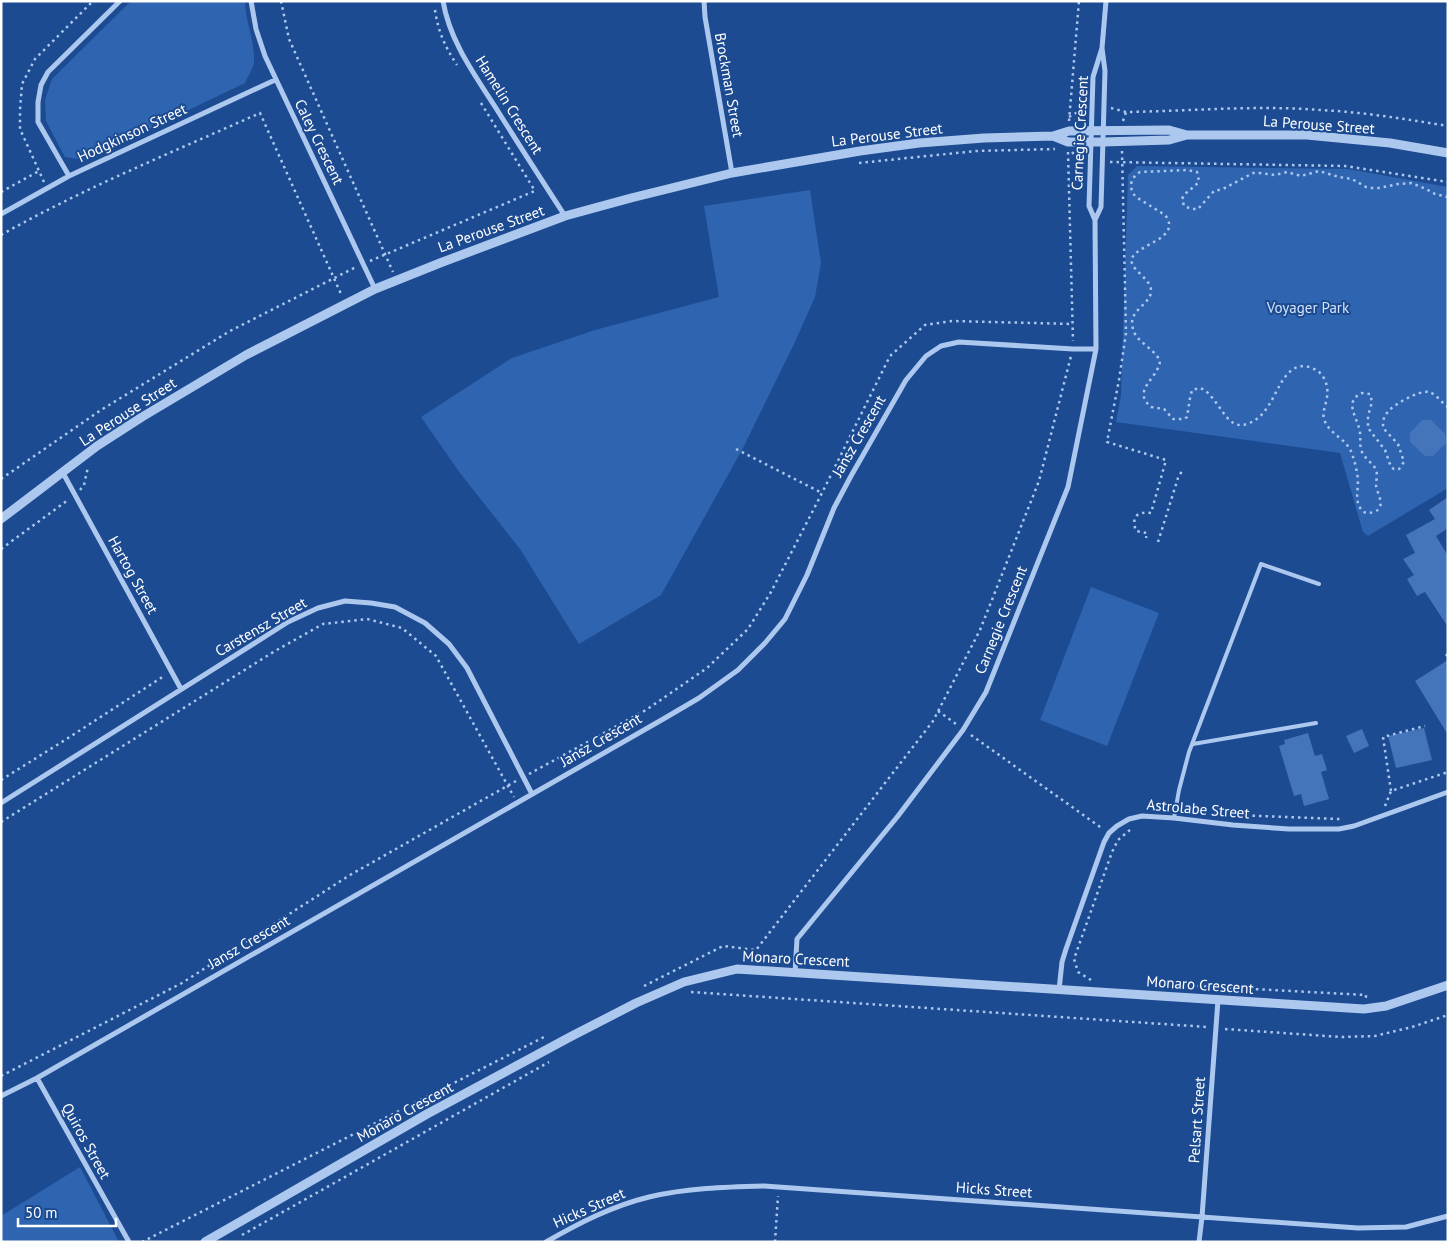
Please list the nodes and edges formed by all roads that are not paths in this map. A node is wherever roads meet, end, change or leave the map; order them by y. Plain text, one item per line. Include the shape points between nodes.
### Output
1 (120, 1) edge
2 (251, 1) edge
3 (443, 1) edge
4 (704, 1) edge
5 (1106, 1) edge
6 (1102, 48) junction
7 (275, 80) junction
8 (1092, 130) junction
9 (1103, 130) junction
10 (1187, 135) junction
11 (1053, 136) junction
12 (1091, 142) junction
13 (1102, 142) junction
14 (1448, 153) edge
15 (732, 173) junction
16 (69, 176) junction
17 (1, 214) edge
18 (565, 216) junction
19 (1095, 220) junction
20 (375, 289) junction
21 (1096, 349) junction
22 (63, 473) junction
23 (1, 519) edge
24 (1319, 584) dead end
25 (181, 689) junction
26 (1316, 723) dead end
27 (1193, 744) junction
28 (1448, 792) edge
29 (532, 794) junction
30 (1, 803) edge
31 (1174, 818) junction
32 (795, 973) junction
33 (1448, 985) edge
34 (1059, 990) junction
35 (1218, 1000) junction
36 (37, 1078) junction
37 (1, 1096) edge
38 (1448, 1216) edge
39 (1202, 1217) junction
40 (129, 1242) edge
41 (205, 1242) edge
42 (546, 1242) edge
43 (1199, 1242) edge

1 - 16 street via 48,72 41,85 38,122
2 - 7 street, Caley Crescent via 259,38
3 - 18 street, Hamelin Crescent via 446,17 472,72
4 - 15 street, Brockman Street via 704,17
5 - 6 street, Carnegie Crescent
6 - 8 street, Carnegie Crescent via 1093,77
6 - 9 street, Carnegie Crescent via 1105,71
7 - 16 street, Hodgkinson Street
7 - 20 street, Caley Crescent
8 - 9 street, La Perouse Street
8 - 11 street, La Perouse Street via 1069,130
8 - 12 street, Carnegie Crescent
9 - 10 street, La Perouse Street via 1169,130
9 - 13 street, Carnegie Crescent
10 - 13 street, La Perouse Street via 1169,140
10 - 14 street, La Perouse Street via 1306,135 1390,143
11 - 12 street, La Perouse Street via 1068,142
11 - 15 street, La Perouse Street via 919,143
12 - 13 street, La Perouse Street
12 - 19 street, Carnegie Crescent via 1089,206
13 - 19 street, Carnegie Crescent via 1100,207
15 - 18 street, La Perouse Street
16 - 17 street, Hodgkinson Street
18 - 20 street, La Perouse Street
19 - 21 street, Carnegie Crescent
20 - 22 street, La Perouse Street via 246,355 96,446
21 - 29 street, Jansz Crescent via 959,342 941,346 926,356 906,380 851,476 785,619 765,643 738,670 699,698
21 - 32 street, Carnegie Crescent via 1068,487 986,692 963,730 898,816 797,938
22 - 23 street, La Perouse Street
22 - 25 street, Hartog Street
24 - 27 lane via 1262,564
25 - 29 street, Carstensz Street via 288,622 318,608 345,601 395,607 425,623 449,644 466,668
25 - 30 street, Carstensz Street
26 - 27 lane
27 - 31 lane
28 - 31 street, Astrolabe Street via 1339,829 1233,825
29 - 36 street, Jansz Crescent
31 - 34 street, Astrolabe Street via 1142,816 1107,831 1062,962
32 - 34 street, Monaro Crescent
32 - 41 street, Monaro Crescent via 737,969 684,982 636,1003 427,1114
33 - 35 street, Monaro Crescent via 1386,1006 1364,1009
34 - 35 street, Monaro Crescent
35 - 39 street, Pelsart Street
36 - 37 street, Jansz Crescent
36 - 40 street, Quiros Street
38 - 39 street, Hicks Street via 1406,1227 1383,1228
39 - 42 street, Hicks Street via 778,1187 723,1187 648,1197 581,1222
39 - 43 street, Pelsart Street

